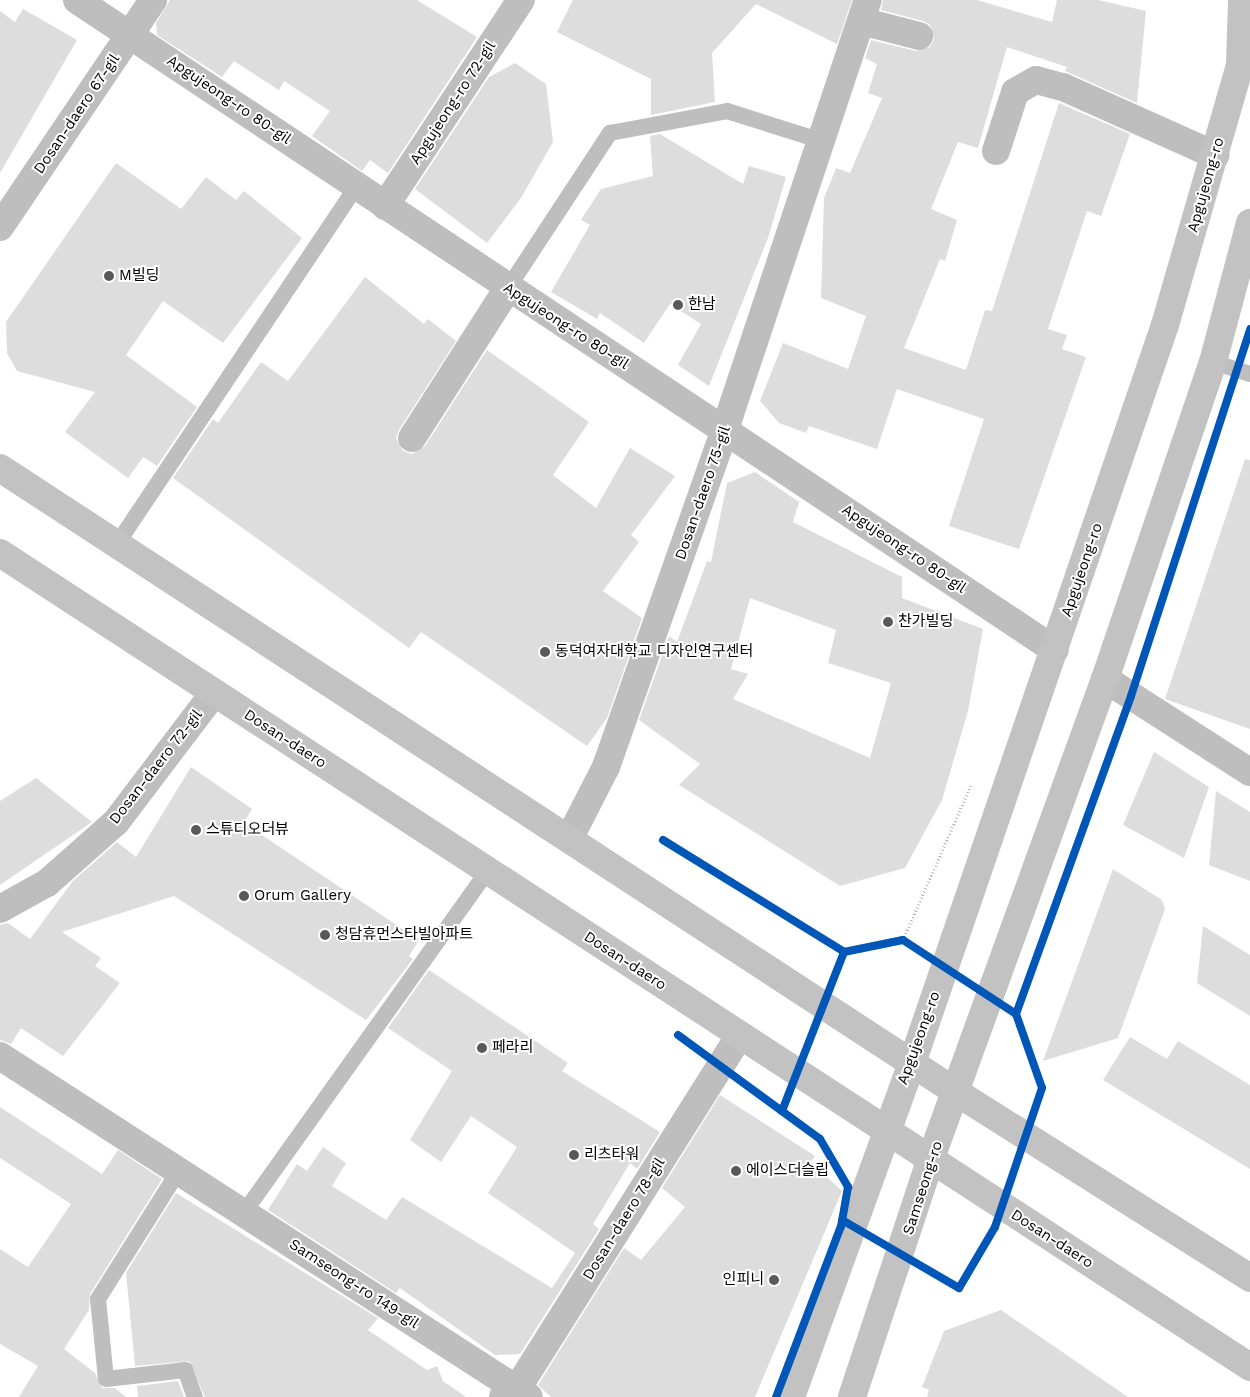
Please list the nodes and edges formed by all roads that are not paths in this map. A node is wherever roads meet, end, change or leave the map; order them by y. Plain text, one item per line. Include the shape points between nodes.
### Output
1 (77, 0) edge
2 (153, 0) edge
3 (521, 0) edge
4 (1242, 0) edge
5 (865, 11) edge
6 (131, 35) junction
7 (919, 36) dead end
8 (822, 141) junction
9 (996, 151) dead end
10 (1215, 155) junction
11 (357, 186) junction
12 (385, 206) junction
13 (1250, 223) edge
14 (0, 227) edge
15 (508, 288) junction
16 (1213, 362) junction
17 (1250, 374) edge
18 (725, 429) junction
19 (412, 438) dead end
20 (0, 468) edge
21 (117, 544) junction
22 (0, 553) edge
23 (1055, 650) junction
24 (1105, 680) junction
25 (214, 693) junction
26 (1250, 772) edge
27 (569, 839) junction
28 (488, 871) junction
29 (0, 909) edge
30 (739, 1036) junction
31 (0, 1056) edge
32 (912, 1063) junction
33 (956, 1092) junction
34 (884, 1130) junction
35 (931, 1158) junction
36 (178, 1172) junction
37 (243, 1214) junction
38 (1250, 1278) edge
39 (1250, 1367) edge
40 (517, 1394) edge
41 (194, 1397) edge
42 (791, 1397) edge
43 (852, 1397) edge

1 - 6 street, Apgujeong-ro 80-gil
2 - 6 street, Dosan-daero 67-gil
3 - 12 street, Apgujeong-ro 72-gil
4 - 10 main road, Apgujeong-ro via 1240,65
5 - 7 street
5 - 8 street, Dosan-daero 75-gil
6 - 11 street, Apgujeong-ro 80-gil
6 - 14 street, Dosan-daero 67-gil
8 - 15 lane via 727,111 610,133
8 - 18 street, Dosan-daero 75-gil
9 - 10 street via 1015,92 1036,80 1063,87
10 - 23 main road, Apgujeong-ro via 1165,324
11 - 12 street, Apgujeong-ro 80-gil
11 - 21 lane
12 - 15 street, Apgujeong-ro 80-gil
13 - 16 main road
15 - 18 street, Apgujeong-ro 80-gil
15 - 19 street
16 - 17 lane
16 - 24 main road
18 - 23 street, Apgujeong-ro 80-gil
18 - 27 street, Dosan-daero 75-gil via 606,767
20 - 21 main road
21 - 27 main road
22 - 25 main road, Dosan-daero
23 - 32 main road, Apgujeong-ro
24 - 26 street
24 - 33 main road
25 - 28 main road, Dosan-daero
25 - 29 street, Dosan-daero 72-gil via 116,822 47,883
27 - 32 main road
28 - 30 main road, Dosan-daero
28 - 37 lane
30 - 34 main road, Dosan-daero
30 - 40 street, Dosan-daero 78-gil
31 - 36 street, Samseong-ro 149-gil
32 - 33 main road
32 - 34 main road, Apgujeong-ro
33 - 35 main road, Samseong-ro
33 - 38 main road
34 - 35 main road, Dosan-daero
34 - 42 main road
35 - 39 main road, Dosan-daero
35 - 43 main road, Samseong-ro
36 - 37 street, Samseong-ro 149-gil
36 - 41 lane via 98,1300 106,1379 185,1370
37 - 40 street, Samseong-ro 149-gil

